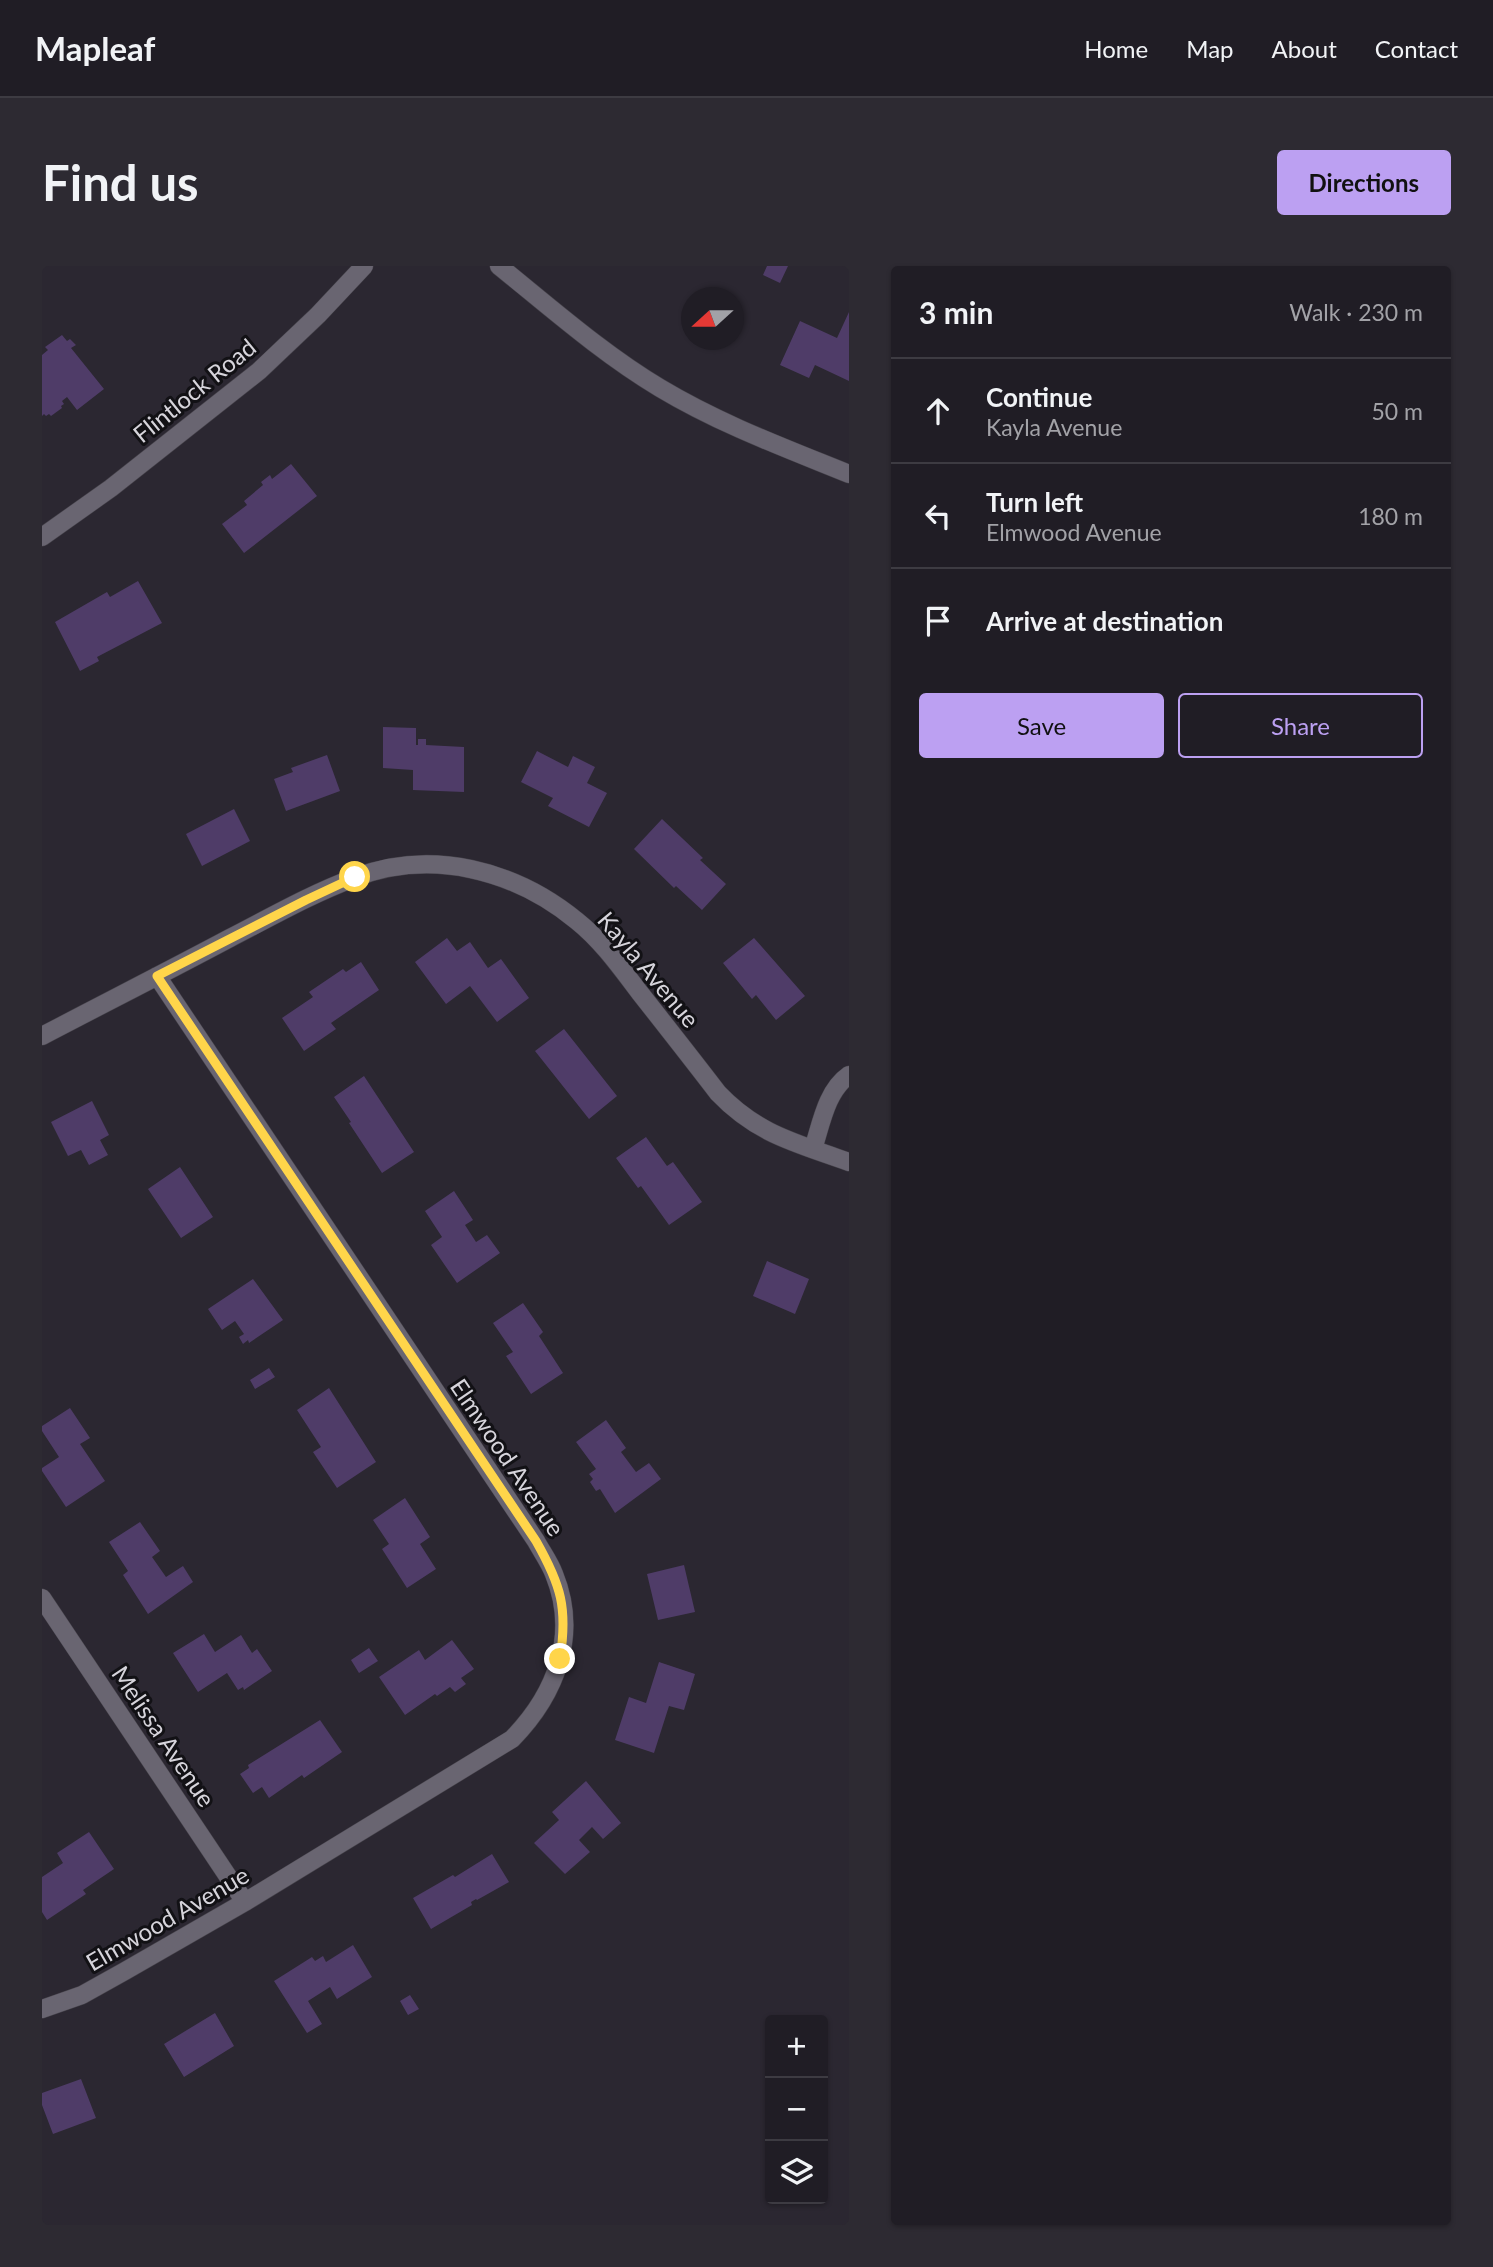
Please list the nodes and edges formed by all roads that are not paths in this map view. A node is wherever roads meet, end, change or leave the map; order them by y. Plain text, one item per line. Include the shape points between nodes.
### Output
1 (364, 266) edge
2 (499, 266) edge
3 (849, 474) edge
4 (42, 537) edge
5 (157, 976) junction
6 (42, 1035) edge
7 (849, 1075) edge
8 (813, 1149) junction
9 (849, 1162) edge
10 (42, 1598) edge
11 (245, 1902) junction
12 (42, 2009) edge

1 - 4 street, Flintlock Road via 259,371
2 - 3 street via 658,387 710,416
5 - 6 street, Kayla Avenue
5 - 8 street, Kayla Avenue via 355,877 415,864 489,872 533,891 594,937 734,1110 753,1124
5 - 11 street, Elmwood Avenue via 536,1541 563,1600 565,1632 553,1683 542,1704 512,1739
7 - 8 street via 832,1094
8 - 9 street, Kayla Avenue
10 - 11 street, Melissa Avenue
11 - 12 street, Elmwood Avenue via 82,1995

